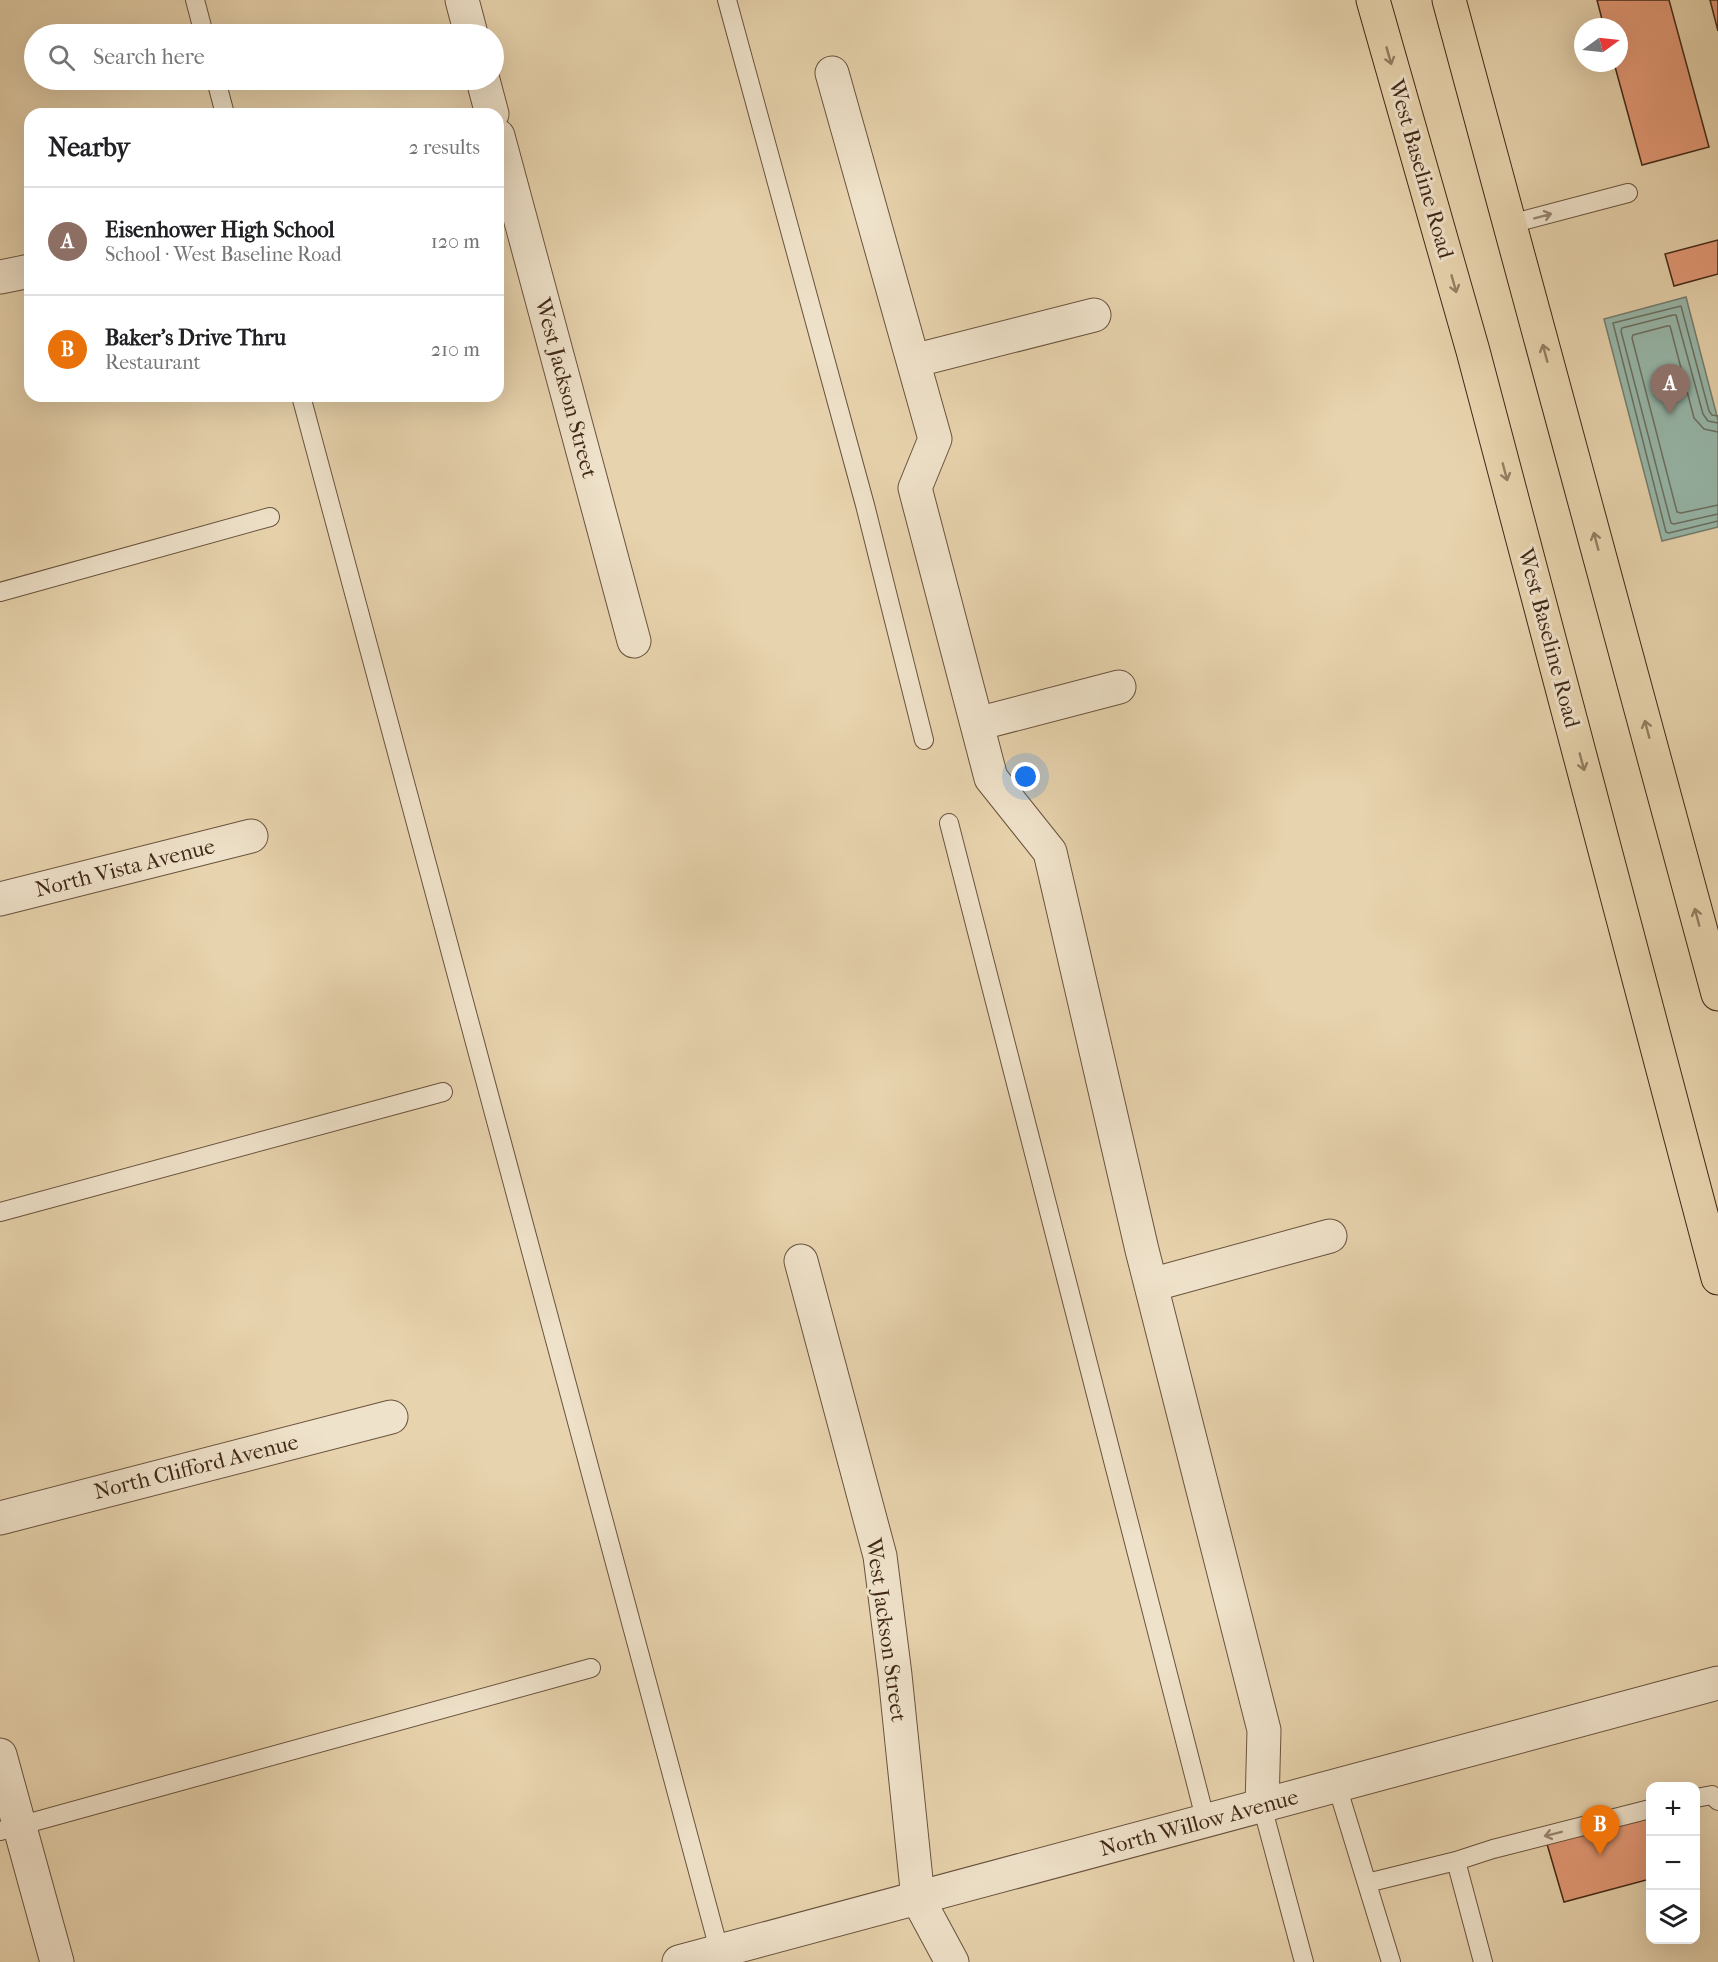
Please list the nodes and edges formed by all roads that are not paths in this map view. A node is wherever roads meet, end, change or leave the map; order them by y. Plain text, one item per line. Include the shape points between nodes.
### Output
1 (195, 0) edge
2 (462, 0) edge
3 (727, 0) edge
4 (1373, 0) edge
5 (1449, 0) edge
6 (201, 24) edge
7 (468, 24) edge
8 (832, 73) dead end
9 (219, 90) edge
10 (486, 90) edge
11 (223, 108) edge
12 (490, 108) edge
13 (504, 158) edge
14 (1628, 193) dead end
15 (1510, 225) junction
16 (24, 272) edge
17 (0, 277) edge
18 (1094, 315) dead end
19 (913, 361) junction
20 (303, 402) edge
21 (270, 517) dead end
22 (0, 592) edge
23 (634, 641) dead end
24 (1119, 687) dead end
25 (977, 724) junction
26 (924, 740) dead end
27 (949, 823) dead end
28 (251, 836) dead end
29 (0, 899) edge
30 (1718, 994) edge
31 (443, 1092) dead end
32 (0, 1212) edge
33 (1330, 1236) dead end
34 (801, 1261) dead end
35 (1718, 1278) edge
36 (1151, 1285) junction
37 (391, 1417) dead end
38 (0, 1518) edge
39 (591, 1668) dead end
40 (1718, 1683) edge
41 (0, 1755) edge
42 (1337, 1786) junction
43 (1700, 1797) edge
44 (1718, 1801) edge
45 (1262, 1806) junction
46 (1646, 1810) edge
47 (1206, 1822) junction
48 (10, 1828) edge
49 (1456, 1861) junction
50 (1367, 1883) junction
51 (918, 1899) junction
52 (720, 1957) edge
53 (57, 1962) edge
54 (679, 1962) edge
55 (952, 1962) edge
56 (1304, 1962) edge
57 (1391, 1962) edge
58 (1483, 1962) edge

1 - 6 lane
2 - 7 street
3 - 26 lane via 865,505
4 -> 35 main road, West Baseline Road via 1473,351
5 - 15 main road
8 - 19 street
9 - 11 lane
10 - 12 street
13 - 23 street, West Jackson Street
15 -> 14 lane
30 -> 15 main road
16 - 17 street
18 - 19 street
19 - 25 street via 934,440 915,488
20 - 52 lane
21 - 22 lane
24 - 25 street
25 - 36 street via 991,778 1050,852
27 - 47 lane
28 - 29 street, North Vista Avenue
31 - 32 lane
33 - 36 street
34 - 51 street, West Jackson Street via 880,1556
36 - 45 street via 1264,1730
37 - 38 street, North Clifford Avenue
39 - 48 lane
40 - 42 street, North Willow Avenue
41 - 48 street
42 - 45 street, North Willow Avenue
42 - 50 lane
43 - 44 lane via 1712,1795
45 - 47 street, North Willow Avenue
45 - 56 lane
46 -> 49 lane
47 - 51 street, North Willow Avenue
48 - 53 street
49 - 50 lane
49 - 58 lane
50 - 57 lane
51 - 52 street, North Willow Avenue
51 - 55 street, West Jackson Street
52 - 54 street, North Willow Avenue

